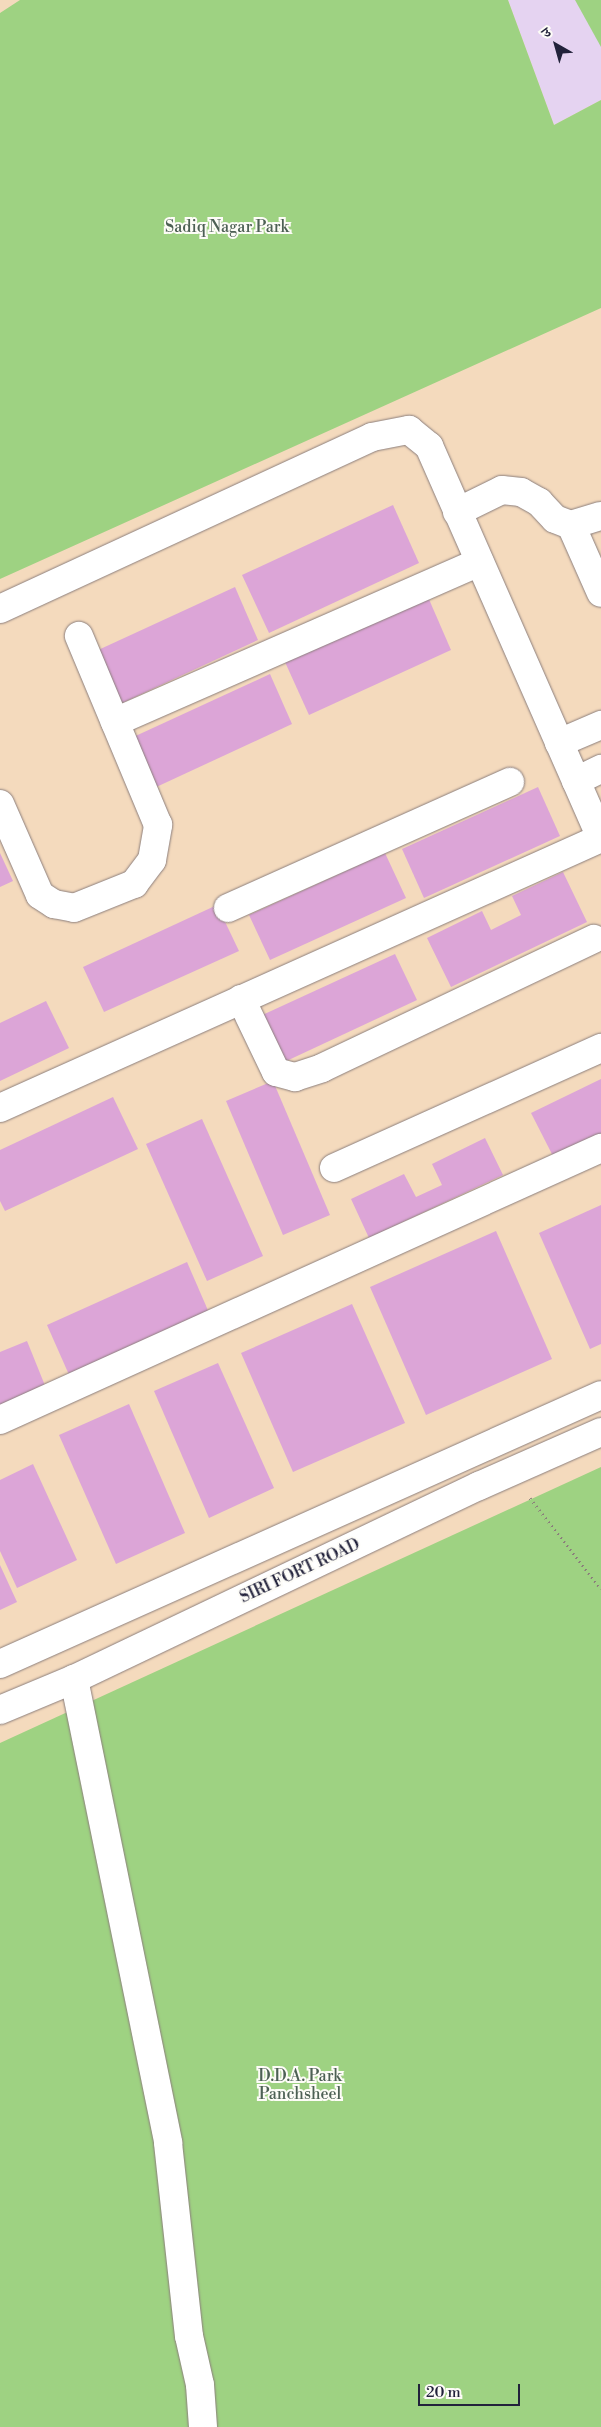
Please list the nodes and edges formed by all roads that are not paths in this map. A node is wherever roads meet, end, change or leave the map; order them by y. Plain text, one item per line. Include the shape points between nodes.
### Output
1 (457, 512) junction
2 (601, 516) edge
3 (571, 525) junction
4 (479, 562) junction
5 (601, 593) edge
6 (0, 609) edge
7 (80, 636) dead end
8 (115, 722) junction
9 (601, 725) edge
10 (559, 743) junction
11 (601, 769) edge
12 (576, 781) junction
13 (510, 782) dead end
14 (0, 804) edge
15 (601, 838) edge
16 (228, 908) dead end
17 (594, 939) dead end
18 (241, 999) junction
19 (601, 1048) edge
20 (0, 1108) edge
21 (601, 1148) edge
22 (334, 1168) dead end
23 (601, 1395) edge
24 (0, 1420) edge
25 (601, 1432) edge
26 (0, 1664) edge
27 (74, 1679) junction
28 (0, 1710) edge
29 (203, 2427) edge

1 - 3 street via 502,490 520,492 539,502 555,519
1 - 4 street
1 - 6 street via 429,446 409,430 372,437
2 - 3 street
3 - 5 street
4 - 8 street
4 - 10 street
7 - 8 street
8 - 14 street via 158,825 152,860 134,884 74,908 54,904 40,896
9 - 10 street
10 - 12 street
11 - 12 street
12 - 15 street
13 - 16 street
15 - 18 street
17 - 18 street via 322,1068 295,1077 276,1072
18 - 20 street
19 - 22 street
21 - 24 street
23 - 26 street
25 - 27 street, SIRI FORT ROAD via 479,1486
27 - 28 street, SIRI FORT ROAD
27 - 29 street via 168,2143 189,2336 200,2385

